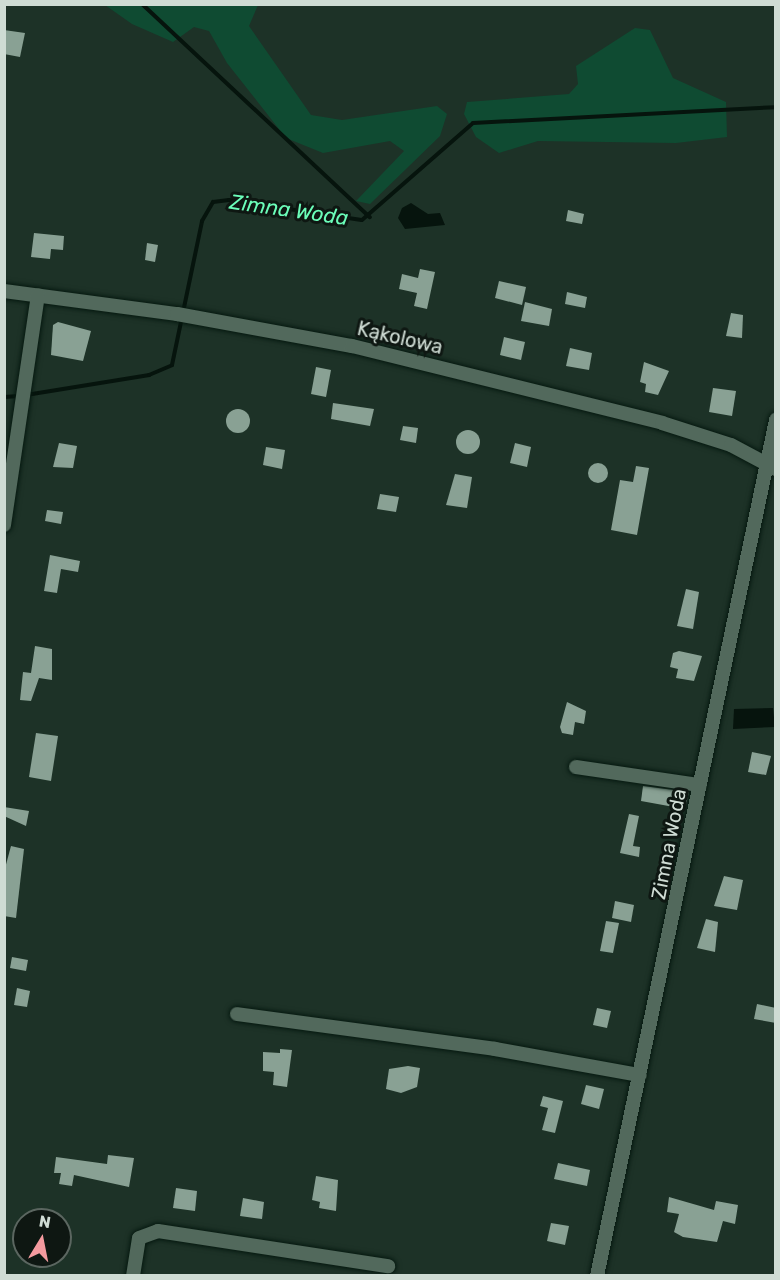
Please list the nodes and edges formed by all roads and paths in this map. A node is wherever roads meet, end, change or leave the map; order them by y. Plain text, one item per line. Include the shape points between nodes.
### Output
1 (4, 291) edge
2 (38, 295) junction
3 (776, 420) edge
4 (771, 466) edge
5 (4, 525) edge
6 (576, 766) dead end
7 (700, 785) junction
8 (237, 1014) dead end
9 (640, 1075) junction
10 (388, 1266) dead end
11 (133, 1275) edge
12 (597, 1275) edge

1 - 2 street, Kąkolowa
2 - 4 street, Kąkolowa via 352,346 532,389 714,439
2 - 5 street
3 - 4 street, Zimna Woda
4 - 7 street, Zimna Woda
6 - 7 street
7 - 9 street, Zimna Woda
8 - 9 street via 495,1049
9 - 12 street, Zimna Woda
10 - 11 street via 158,1232 139,1238

